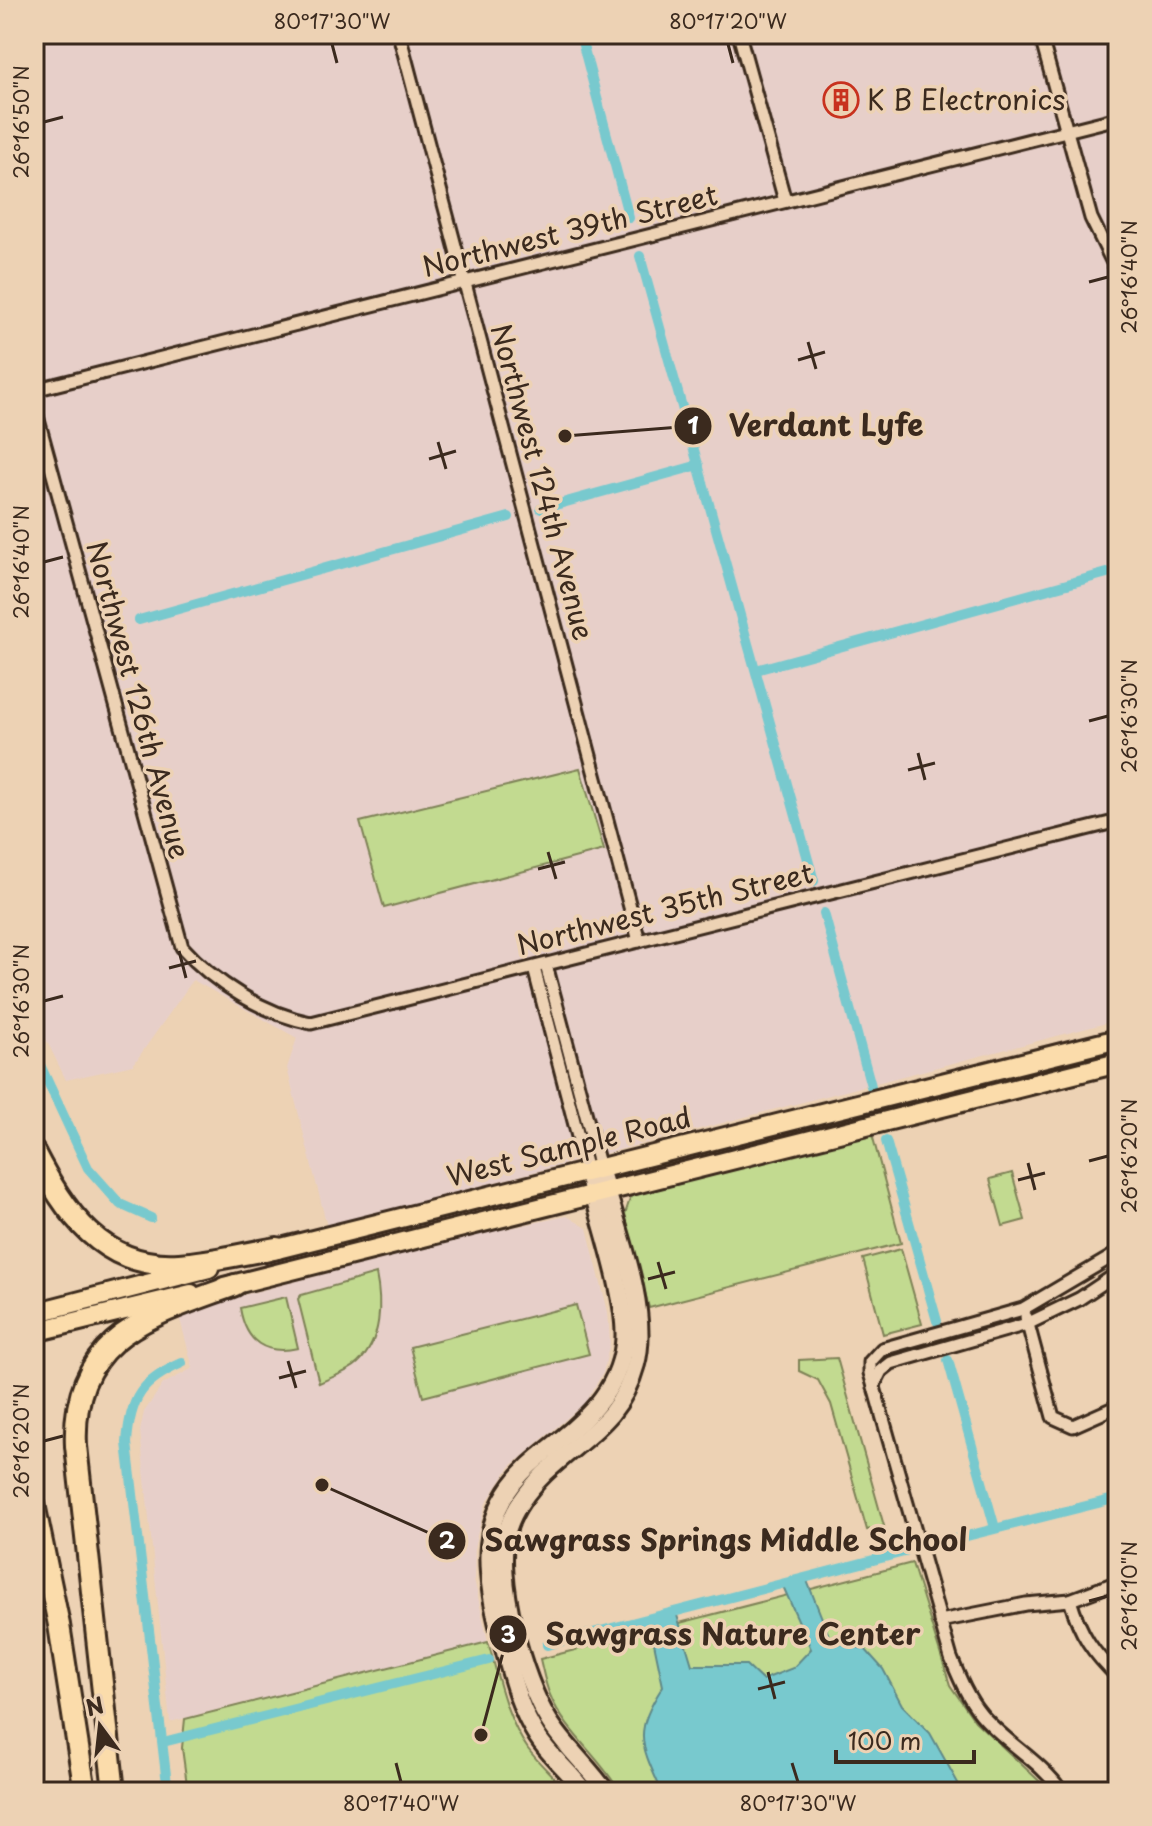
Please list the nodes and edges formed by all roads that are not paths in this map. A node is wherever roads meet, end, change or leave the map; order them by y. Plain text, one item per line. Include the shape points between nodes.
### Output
1 (399, 34) edge
2 (739, 34) edge
3 (1040, 34) edge
4 (1118, 118) edge
5 (1066, 131) junction
6 (785, 201) junction
7 (1118, 273) edge
8 (464, 282) junction
9 (34, 390) edge
10 (34, 405) edge
11 (1118, 821) edge
12 (639, 941) junction
13 (540, 966) junction
14 (230, 986) joint
15 (1118, 1039) edge
16 (1118, 1063) edge
17 (34, 1152) edge
18 (594, 1170) junction
19 (600, 1192) junction
20 (277, 1248) junction
21 (1118, 1253) edge
22 (1118, 1273) edge
23 (235, 1285) junction
24 (1023, 1309) junction
25 (34, 1313) edge
26 (1027, 1324) junction
27 (34, 1332) edge
28 (874, 1385) junction
29 (1118, 1406) edge
30 (34, 1504) edge
31 (496, 1544) junction
32 (1118, 1582) edge
33 (1070, 1600) junction
34 (940, 1621) junction
35 (1118, 1677) edge
36 (541, 1706) junction
37 (524, 1712) junction
38 (85, 1792) edge
39 (114, 1792) edge
40 (584, 1792) edge
41 (606, 1792) edge
42 (1062, 1792) edge

1 - 8 street, Northwest 124th Avenue
2 - 6 street
3 - 5 street
4 - 5 street, Northwest 39th Street
5 - 6 street, Northwest 39th Street
5 - 7 street via 1091,218
6 - 8 street, Northwest 39th Street
8 - 9 street, Northwest 39th Street
8 - 12 street, Northwest 124th Avenue
10 - 14 street, Northwest 126th Avenue via 174,928 194,961
11 - 12 street, Northwest 35th Street
12 - 13 street, Northwest 35th Street
13 - 14 street, Northwest 35th Street via 311,1023 285,1018
13 - 18 street
15 - 18 main road, West Sample Road
16 - 19 main road, West Sample Road
17 - 20 highway via 70,1215 120,1253 173,1265
18 - 19 street
18 - 20 main road, West Sample Road
19 - 23 main road, West Sample Road
19 - 31 street via 622,1314 624,1346 617,1370 606,1395 583,1422 512,1485 499,1505
20 - 25 main road, West Sample Road
21 - 24 street
22 - 26 street
23 - 27 main road, West Sample Road
23 - 39 highway via 154,1314 127,1330 97,1361 79,1403 76,1446
24 - 26 street
24 - 28 street via 882,1349 870,1362
26 - 28 street via 891,1363
26 - 29 street via 1053,1417 1073,1426
28 - 34 street
30 - 38 highway
31 - 36 street
31 - 37 street via 492,1600
32 - 33 street
33 - 34 street
33 - 35 street via 1091,1651
34 - 42 street via 951,1658 981,1714
36 - 37 street
36 - 41 street
37 - 40 street via 539,1740

